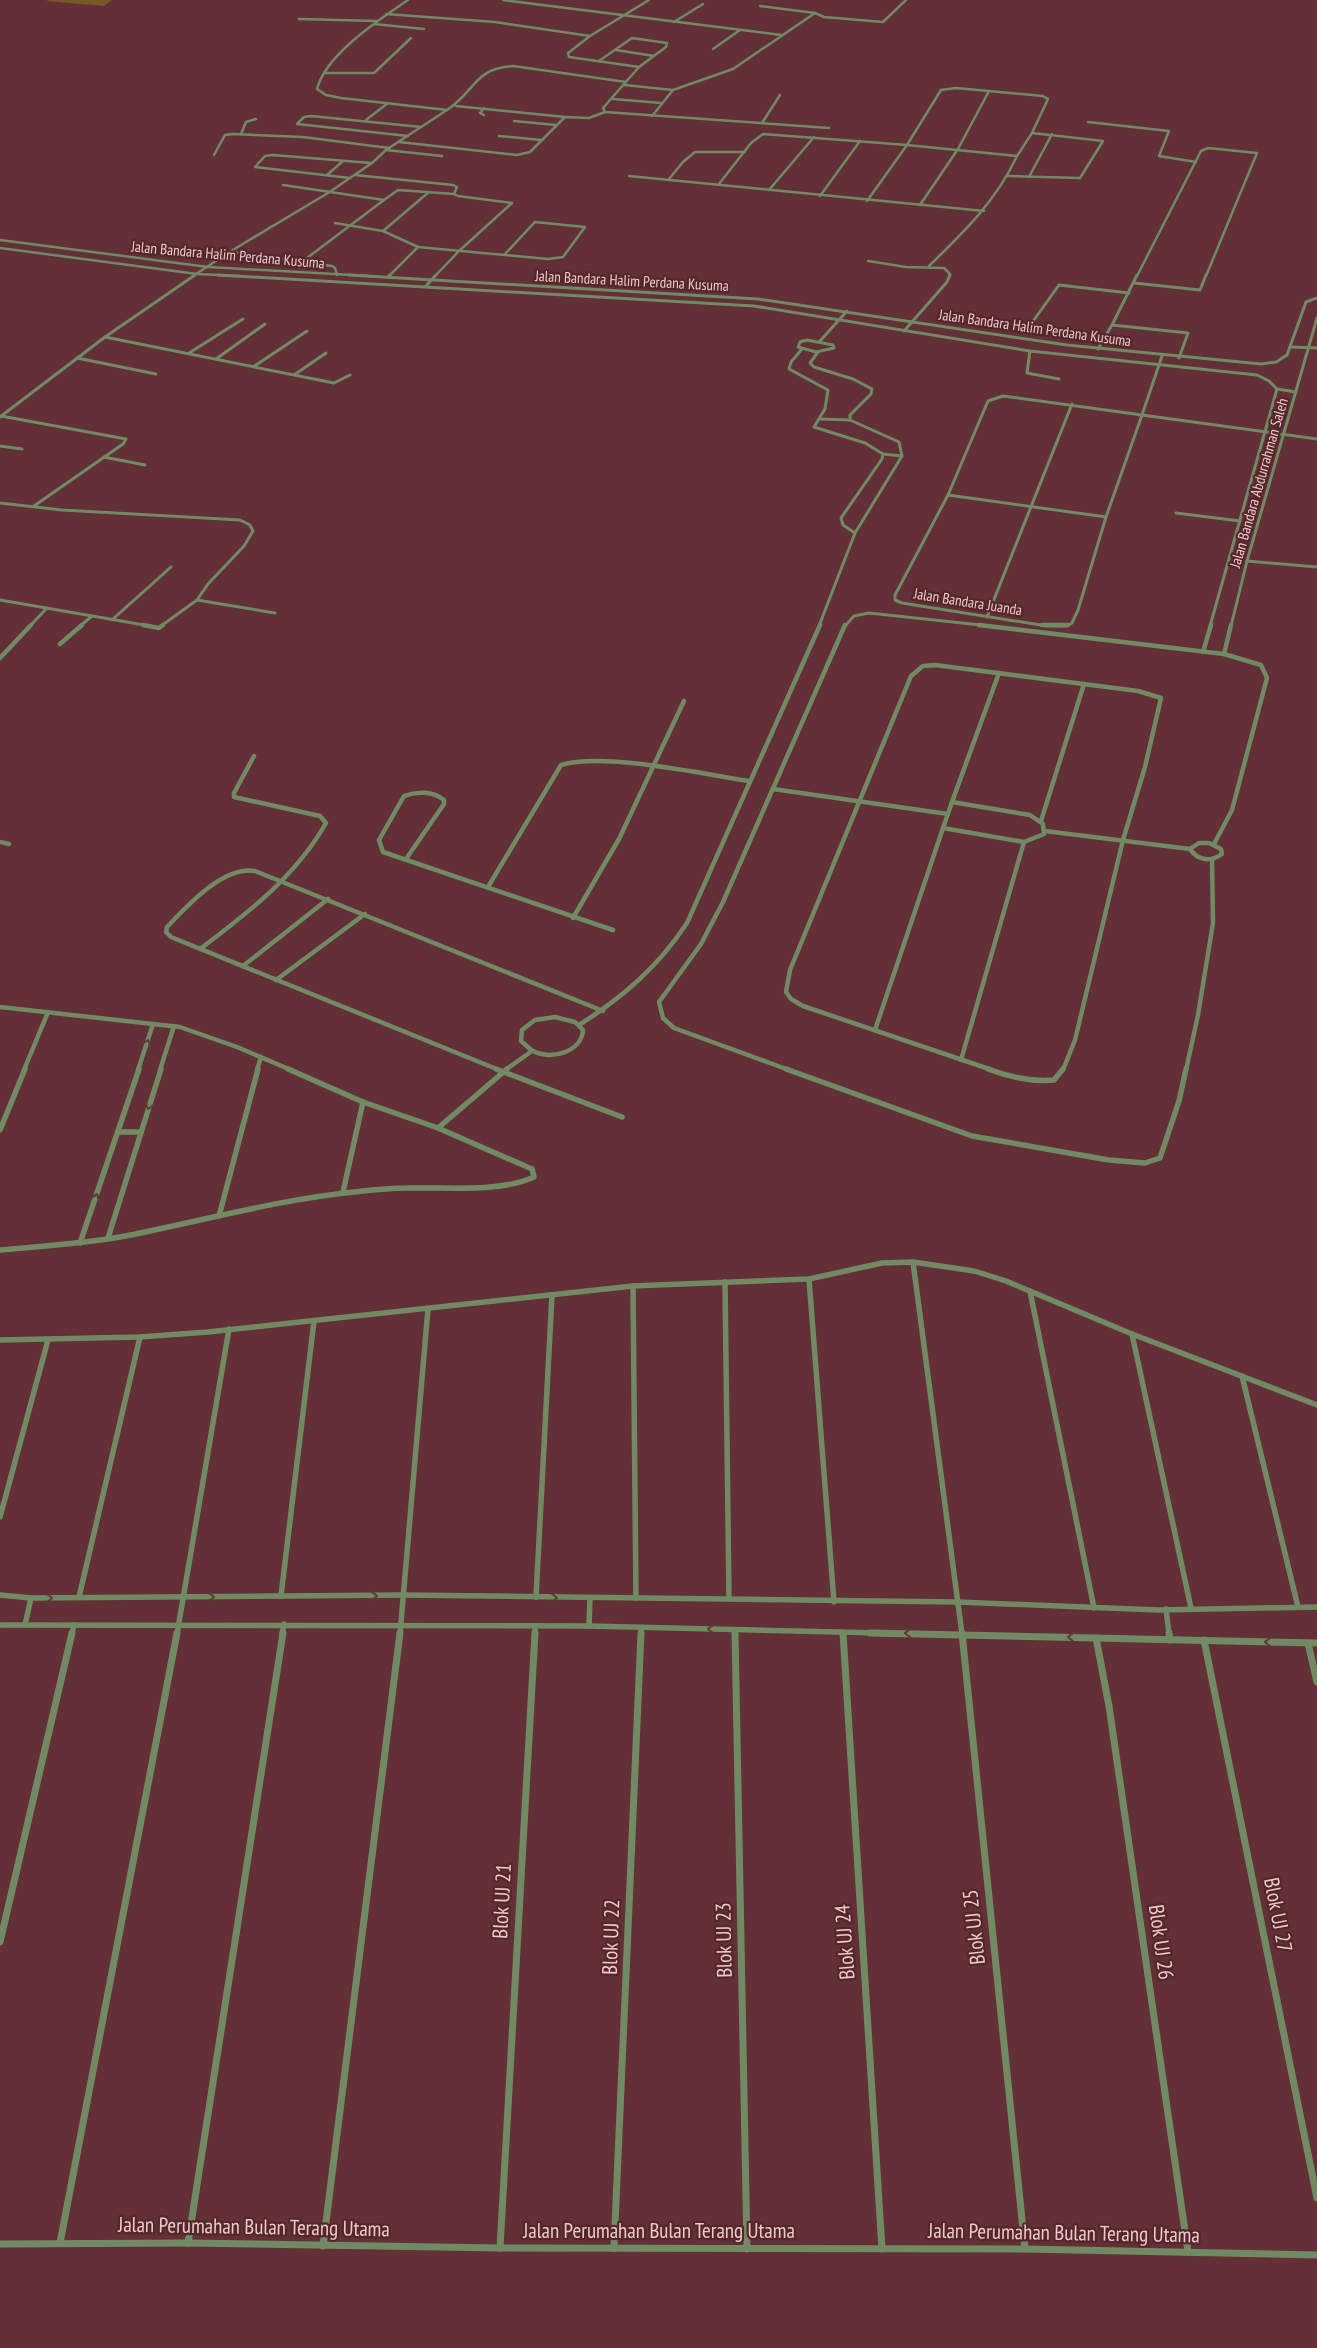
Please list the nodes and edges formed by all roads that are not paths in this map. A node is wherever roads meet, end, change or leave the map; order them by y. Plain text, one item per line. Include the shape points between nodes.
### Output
1 (408, 0) edge
2 (503, 0) edge
3 (649, 0) edge
4 (906, 0) edge
5 (703, 4) dead end
6 (760, 6) dead end
7 (815, 13) junction
8 (386, 14) junction
9 (624, 14) junction
10 (299, 19) dead end
11 (377, 21) junction
12 (673, 22) junction
13 (374, 24) junction
14 (424, 29) dead end
15 (740, 30) junction
16 (590, 36) junction
17 (781, 36) junction
18 (411, 38) dead end
19 (713, 49) dead end
20 (616, 50) junction
21 (654, 56) junction
22 (598, 61) junction
23 (639, 67) junction
24 (325, 73) junction
25 (625, 84) junction
26 (673, 90) junction
27 (989, 91) junction
28 (780, 95) dead end
29 (613, 100) junction
30 (388, 103) junction
31 (661, 103) junction
32 (456, 106) junction
33 (484, 108) junction
34 (447, 110) junction
35 (605, 112) junction
36 (484, 115) dead end
37 (652, 116) junction
38 (565, 117) junction
39 (256, 119) dead end
40 (366, 120) junction
41 (514, 121) dead end
42 (1088, 122) dead end
43 (762, 123) junction
44 (556, 125) junction
45 (421, 127) junction
46 (829, 128) dead end
47 (1032, 132) junction
48 (240, 134) junction
49 (1052, 134) junction
50 (408, 136) junction
51 (499, 136) dead end
52 (814, 138) junction
53 (541, 140) junction
54 (860, 141) junction
55 (399, 142) junction
56 (907, 145) junction
57 (390, 148) junction
58 (386, 150) junction
59 (958, 150) junction
60 (745, 152) junction
61 (214, 155) dead end
62 (442, 156) dead end
63 (1016, 156) junction
64 (343, 161) junction
65 (1196, 162) junction
66 (372, 163) junction
67 (327, 175) junction
68 (355, 175) junction
69 (630, 176) dead end
70 (1008, 176) junction
71 (1029, 177) junction
72 (351, 178) junction
73 (669, 179) junction
74 (719, 184) junction
75 (283, 185) dead end
76 (768, 190) junction
77 (429, 192) junction
78 (328, 193) junction
79 (454, 194) junction
80 (820, 196) junction
81 (384, 200) junction
82 (867, 201) junction
83 (920, 205) junction
84 (983, 212) junction
85 (539, 216) dead end
86 (535, 222) junction
87 (334, 223) dead end
88 (353, 225) junction
89 (383, 231) junction
90 (0, 240) edge
91 (418, 246) junction
92 (0, 248) edge
93 (78, 251) junction
94 (459, 251) junction
95 (232, 252) junction
96 (504, 254) junction
97 (68, 258) junction
98 (303, 261) junction
99 (868, 262) dead end
100 (929, 266) junction
101 (208, 267) junction
102 (197, 274) junction
103 (337, 275) junction
104 (388, 278) junction
105 (431, 279) junction
106 (1134, 283) junction
107 (426, 286) junction
108 (1129, 293) junction
109 (1317, 299) edge
110 (847, 311) junction
111 (1317, 318) edge
112 (242, 319) dead end
113 (841, 319) junction
114 (911, 322) junction
115 (265, 324) dead end
116 (1031, 324) dead end
117 (1112, 325) junction
118 (307, 331) dead end
119 (904, 331) junction
120 (105, 337) junction
121 (820, 341) junction
122 (1291, 347) junction
123 (1309, 348) junction
124 (1317, 348) edge
125 (802, 349) junction
126 (1098, 349) junction
127 (1030, 351) junction
128 (818, 352) junction
129 (189, 353) junction
130 (326, 353) dead end
131 (1162, 356) junction
132 (77, 358) junction
133 (1179, 358) junction
134 (216, 359) junction
135 (1160, 365) junction
136 (253, 367) junction
137 (156, 374) dead end
138 (1250, 374) joint
139 (294, 375) junction
140 (350, 375) dead end
141 (1058, 379) dead end
142 (1277, 389) junction
143 (1296, 392) junction
144 (1072, 404) junction
145 (1142, 414) junction
146 (1, 416) edge
147 (821, 419) junction
148 (850, 420) junction
149 (1265, 432) junction
150 (1284, 434) junction
151 (1317, 439) edge
152 (0, 446) edge
153 (22, 450) dead end
154 (883, 454) junction
155 (902, 456) junction
156 (103, 457) junction
157 (145, 464) dead end
158 (948, 495) junction
159 (0, 503) edge
160 (33, 506) junction
161 (1031, 507) junction
162 (1176, 513) dead end
163 (1106, 517) junction
164 (1240, 521) junction
165 (855, 533) junction
166 (1248, 561) junction
167 (1317, 567) edge
168 (171, 568) dead end
169 (0, 600) edge
170 (198, 600) junction
171 (46, 609) junction
172 (275, 612) dead end
173 (91, 617) junction
174 (986, 617) junction
175 (113, 619) junction
176 (60, 644) dead end
177 (1204, 652) junction
178 (1224, 654) junction
179 (0, 658) edge
180 (999, 673) junction
181 (1084, 684) junction
182 (684, 701) dead end
183 (254, 756) dead end
184 (653, 767) junction
185 (750, 781) junction
186 (774, 789) junction
187 (860, 802) junction
188 (952, 802) junction
189 (948, 814) junction
190 (1041, 821) junction
191 (943, 828) junction
192 (1045, 830) junction
193 (1123, 840) junction
194 (0, 842) edge
195 (1024, 842) junction
196 (9, 844) dead end
197 (1214, 844) junction
198 (1190, 849) junction
199 (406, 858) junction
200 (1212, 859) junction
201 (282, 881) junction
202 (488, 887) junction
203 (328, 899) junction
204 (364, 914) junction
205 (573, 918) junction
206 (613, 930) dead end
207 (200, 949) junction
208 (243, 966) junction
209 (276, 980) junction
210 (0, 1007) edge
211 (603, 1011) junction
212 (48, 1012) junction
213 (153, 1024) junction
214 (580, 1025) junction
215 (174, 1026) junction
216 (875, 1030) junction
217 (532, 1051) junction
218 (261, 1057) junction
219 (961, 1060) junction
220 (503, 1072) junction
221 (363, 1102) junction
222 (622, 1117) dead end
223 (438, 1128) junction
224 (0, 1130) edge
225 (119, 1132) junction
226 (141, 1132) junction
227 (343, 1192) junction
228 (218, 1216) junction
229 (108, 1238) junction
230 (80, 1243) junction
231 (0, 1250) edge
232 (913, 1262) junction
233 (809, 1279) junction
234 (725, 1282) junction
235 (633, 1286) junction
236 (1030, 1291) junction
237 (552, 1295) junction
238 (428, 1309) junction
239 (314, 1321) junction
240 (229, 1329) junction
241 (1132, 1334) junction
242 (140, 1337) junction
243 (0, 1340) edge
244 (48, 1340) junction
245 (1242, 1376) junction
246 (1317, 1405) edge
247 (0, 1517) edge
248 (0, 1595) edge
249 (403, 1595) junction
250 (281, 1596) junction
251 (79, 1597) junction
252 (536, 1597) junction
253 (31, 1598) junction
254 (184, 1598) junction
255 (590, 1598) junction
256 (636, 1598) junction
257 (729, 1599) junction
258 (834, 1602) junction
259 (958, 1602) junction
260 (1298, 1607) junction
261 (1317, 1607) edge
262 (1094, 1608) junction
263 (1191, 1608) junction
264 (1166, 1609) junction
265 (178, 1624) junction
266 (284, 1624) junction
267 (0, 1625) edge
268 (25, 1625) junction
269 (74, 1625) junction
270 (401, 1626) junction
271 (535, 1626) junction
272 (590, 1626) junction
273 (642, 1628) junction
274 (735, 1630) junction
275 (843, 1632) junction
276 (962, 1634) junction
277 (1096, 1638) junction
278 (1170, 1640) junction
279 (1204, 1640) junction
280 (1308, 1642) junction
281 (1317, 1643) edge
282 (1317, 1682) edge
283 (0, 1942) edge
284 (1317, 2198) edge
285 (60, 2243) junction
286 (188, 2243) junction
287 (0, 2244) edge
288 (323, 2246) junction
289 (500, 2248) junction
290 (614, 2248) junction
291 (747, 2249) junction
292 (882, 2249) junction
293 (1024, 2249) junction
294 (1188, 2252) junction
295 (1317, 2255) edge

1 - 8 street
2 - 9 street
3 - 9 street
4 - 7 street via 883,22 824,17
5 - 12 street
6 - 7 street
7 - 17 street
8 - 11 street
8 - 16 street via 495,22
9 - 12 street
9 - 16 street
10 - 11 street
11 - 13 street
12 - 15 street
13 - 14 street
13 - 24 street via 340,54
15 - 17 street
15 - 19 street
16 - 22 street via 568,55
17 - 26 street via 734,69
18 - 24 street via 374,73
20 - 21 street
20 - 21 street via 634,38 667,43
20 - 22 street
21 - 23 street
22 - 23 street
23 - 25 street
24 - 30 street via 317,84 322,93
25 - 26 street
25 - 29 street
25 - 32 street via 495,66 480,76 458,99
26 - 31 street
27 - 47 street via 1047,98
27 - 56 street via 941,90
27 - 59 street
28 - 43 street
29 - 31 street
29 - 35 street via 603,108
30 - 34 street
30 - 40 street
31 - 37 street
32 - 33 street
32 - 34 street
33 - 36 street via 480,113
33 - 38 street
34 - 45 street
35 - 37 street
35 - 38 street via 590,118
37 - 43 street
38 - 44 street
39 - 48 street via 246,122
40 - 45 street
40 - 50 street via 311,116 304,117 297,124
41 - 44 street
42 - 65 street via 1169,131 1159,156
43 - 46 street
44 - 53 street
45 - 50 street
47 - 49 street
47 - 63 street
48 - 57 street via 303,137
48 - 61 street via 226,135
49 - 71 street
49 - 71 street via 1103,141 1082,177
50 - 55 street
51 - 53 street
52 - 54 street
52 - 60 street via 763,134
52 - 76 street
53 - 55 street via 530,152 511,155
54 - 56 street
54 - 80 street
55 - 57 street
56 - 59 street
56 - 82 street
57 - 58 street
58 - 62 street
58 - 66 street
59 - 63 street
59 - 83 street
60 - 73 street via 695,152
60 - 74 street
63 - 70 street
64 - 66 street
64 - 67 street
64 - 67 street via 269,155 255,167
65 - 106 street
65 - 106 street via 1201,151 1208,148 1258,154 1200,290
66 - 68 street
67 - 72 street
68 - 72 street
68 - 79 street via 453,184 457,186
69 - 73 street
70 - 71 street
70 - 84 street
72 - 78 street
73 - 74 street
74 - 76 street
75 - 78 street
76 - 80 street
77 - 79 street
77 - 81 street via 398,190
77 - 89 street
78 - 81 street
78 - 95 street
79 - 94 street via 512,203
80 - 82 street
81 - 88 street
82 - 83 street
83 - 84 street
84 - 100 street
85 - 86 street
86 - 96 street
86 - 96 street via 584,228 563,257 558,259
87 - 88 street
88 - 89 street
88 - 98 street
89 - 91 street
90 - 93 street, Jalan Bandara Halim Perdana Kusuma
91 - 94 street
91 - 104 street
92 - 97 street, Jalan Bandara Halim Perdana Kusuma
93 - 97 street
93 - 101 street, Jalan Bandara Halim Perdana Kusuma
94 - 96 street
94 - 105 street
95 - 98 street
95 - 101 street
97 - 102 street, Jalan Bandara Halim Perdana Kusuma
98 - 103 street via 332,266
99 - 100 street
100 - 114 street via 944,268 950,277
101 - 102 street
101 - 103 street, Jalan Bandara Halim Perdana Kusuma
102 - 107 street, Jalan Bandara Halim Perdana Kusuma
102 - 120 street
103 - 104 street, Jalan Bandara Halim Perdana Kusuma
104 - 105 street, Jalan Bandara Halim Perdana Kusuma
105 - 107 street
105 - 110 street, Jalan Bandara Halim Perdana Kusuma via 758,299
106 - 108 street
107 - 113 street, Jalan Bandara Halim Perdana Kusuma via 754,306
108 - 116 street via 1059,285
108 - 117 street
109 - 122 street via 1306,302
110 - 113 street
110 - 114 street, Jalan Bandara Halim Perdana Kusuma
111 - 123 street, Jalan Bandara Abdurrahman Saleh
112 - 129 street
113 - 119 street, Jalan Bandara Halim Perdana Kusuma
113 - 121 street
114 - 119 street
114 - 126 street, Jalan Bandara Halim Perdana Kusuma
115 - 134 street
117 - 126 street
117 - 133 street via 1188,333
118 - 136 street
119 - 127 street, Jalan Bandara Halim Perdana Kusuma
120 - 129 street
120 - 132 street
121 - 125 street via 800,342 797,346
121 - 128 street via 834,347
122 - 123 street
122 - 133 street, Jalan Bandara Halim Perdana Kusuma via 1280,361 1261,364
123 - 124 street
123 - 143 street, Jalan Bandara Abdurrahman Saleh
125 - 128 street
125 - 147 street via 789,369 826,388
126 - 131 street, Jalan Bandara Halim Perdana Kusuma
127 - 135 street, Jalan Bandara Halim Perdana Kusuma
127 - 141 street via 1027,372
128 - 148 street via 810,363 814,367 853,379 872,389
129 - 134 street
130 - 139 street
131 - 133 street, Jalan Bandara Halim Perdana Kusuma
131 - 135 street, Jalan Bandara Juanda
132 - 137 street
132 - 146 street
134 - 136 street
135 - 138 street, Jalan Bandara Halim Perdana Kusuma
135 - 145 street, Jalan Bandara Juanda
136 - 139 street
138 - 142 street, Jalan Bandara Abdurrahman Saleh via 1269,381
139 - 140 street via 336,383
142 - 143 street
142 - 149 street, Jalan Bandara Abdurrahman Saleh
143 - 150 street, Jalan Bandara Abdurrahman Saleh
144 - 145 street, Jalan Bandara Juanda
144 - 158 street, Jalan Bandara Juanda via 1002,396 988,402
144 - 161 street
145 - 149 street, Jalan Bandara Juanda
145 - 163 street, Jalan Bandara Juanda
146 - 156 street via 126,440
147 - 148 street
147 - 154 street via 813,426 816,429 865,443
148 - 155 street via 899,442
149 - 150 street, Jalan Bandara Juanda
149 - 164 street, Jalan Bandara Abdurrahman Saleh
150 - 151 street, Jalan Bandara Juanda
150 - 166 street, Jalan Bandara Abdurrahman Saleh
152 - 153 street
154 - 155 street
154 - 165 street via 841,518 842,525
155 - 165 street
156 - 157 street
156 - 160 street
158 - 161 street
158 - 174 street, Jalan Bandara Juanda via 895,600
159 - 160 street
160 - 170 street via 240,520 250,525 253,531 244,546 208,584
161 - 163 street
161 - 174 street
162 - 164 street
163 - 174 street, Jalan Bandara Juanda via 1081,604 1070,625 1047,626
164 - 177 street, Jalan Bandara Abdurrahman Saleh
165 - 185 street via 825,614
166 - 167 street
166 - 178 street, Jalan Bandara Abdurrahman Saleh
168 - 175 street
169 - 171 street
170 - 172 street
170 - 175 street via 160,628
171 - 173 street
171 - 179 street
173 - 175 street
173 - 176 street
177 - 178 street
177 - 186 street via 859,613 846,623
178 - 197 street via 1261,665 1267,678 1232,810
180 - 181 street
180 - 187 street via 935,665 917,668
180 - 188 street
181 - 190 street
181 - 193 street via 1144,692 1161,698 1145,768
182 - 184 street
183 - 201 street via 234,797 320,816 325,820 323,828
184 - 185 street
184 - 202 street via 582,760 564,763
184 - 205 street via 623,833
185 - 211 street via 677,939 643,980
186 - 187 street
186 - 200 street via 701,944 659,1002 662,1018 671,1027 685,1033 944,1127 972,1136 1069,1154 1145,1163 1160,1158 1179,1101 1198,1015 1213,923
187 - 189 street
187 - 216 street via 790,970 786,993 792,1001 803,1006
188 - 189 street
188 - 190 street via 1030,815
189 - 191 street
190 - 192 street
191 - 195 street
191 - 216 street
192 - 193 street
192 - 195 street via 1041,837
193 - 198 street
193 - 219 street via 1075,1040 1058,1078 1030,1080
194 - 196 street
195 - 219 street
197 - 198 street via 1198,843
197 - 200 street via 1222,851 1220,856
198 - 200 street via 1198,857
199 - 199 street via 444,804 443,798 416,793 400,801 379,845 383,852
199 - 202 street
201 - 203 street
201 - 207 street via 248,914
201 - 207 street via 250,870 225,876 167,927 166,932 171,937
202 - 205 street
203 - 204 street
203 - 208 street
204 - 209 street
204 - 211 street
205 - 206 street
207 - 208 street
208 - 209 street
209 - 220 street
210 - 212 street
211 - 214 street
212 - 213 street
212 - 224 street
213 - 215 street
225 -> 213 street
214 - 217 street via 584,1038 574,1050 554,1055
214 - 217 street via 554,1017 528,1024 522,1030 521,1041
215 - 218 street via 204,1034
215 -> 226 street
216 - 219 street
217 - 220 street
218 - 221 street
218 - 228 street
220 - 222 street
220 - 223 street
221 - 223 street
221 - 227 street
223 - 227 street via 532,1168 534,1177 527,1182 509,1185 416,1186
225 - 226 street
230 -> 225 street
226 - 229 street
227 - 228 street
228 - 229 street
229 - 230 street
230 - 231 street
232 - 233 street via 882,1263
232 - 236 street via 974,1271
232 - 259 street, Blok UJ 25
233 - 234 street
233 - 258 street
234 - 235 street
234 - 257 street
235 - 237 street
235 - 256 street
236 - 241 street
236 - 262 street
237 - 238 street
237 - 252 street
238 - 239 street
238 - 249 street
239 - 240 street
239 - 250 street
240 - 242 street
240 - 254 street
241 - 245 street
241 - 263 street
242 - 244 street
242 - 251 street
243 - 244 street
244 - 247 street
245 - 246 street
245 - 260 street
248 - 253 street
250 -> 249 street
249 - 252 street
249 - 270 street
254 -> 250 street
253 -> 251 street
251 - 254 street
252 -> 255 street
253 - 268 street
254 - 265 street
255 - 256 street
255 - 272 street
256 - 257 street
257 - 258 street
258 - 259 street
259 - 262 street
259 - 276 street, Blok UJ 25
260 - 261 street
260 - 263 street
262 - 264 street
263 - 264 street
264 - 278 street
265 - 266 street
265 - 269 street
265 - 285 street
266 - 270 street
266 - 286 street
267 - 268 street
268 - 269 street
269 - 283 street
270 - 271 street
270 - 288 street
271 - 272 street
271 - 289 street, Blok UJ 21
272 - 273 street
274 -> 273 street
273 - 290 street, Blok UJ 22
274 - 275 street
274 - 291 street, Blok UJ 23
276 -> 275 street
275 - 292 street, Blok UJ 24
277 -> 276 street
276 - 293 street, Blok UJ 25
277 - 278 street
277 - 294 street, Blok UJ 26 via 1109,1706
278 - 279 street
280 -> 279 street
279 - 284 street, Blok UJ 27
280 - 281 street
280 - 282 street
285 - 286 street, Jalan Perumahan Bulan Terang Utama
285 - 287 street, Jalan Perumahan Bulan Terang Utama
286 - 288 street, Jalan Perumahan Bulan Terang Utama
288 - 289 street, Jalan Perumahan Bulan Terang Utama
289 - 290 street, Jalan Perumahan Bulan Terang Utama
290 - 291 street, Jalan Perumahan Bulan Terang Utama
291 - 292 street, Jalan Perumahan Bulan Terang Utama
292 - 293 street, Jalan Perumahan Bulan Terang Utama
293 - 294 street, Jalan Perumahan Bulan Terang Utama
294 - 295 street, Jalan Perumahan Bulan Terang Utama

